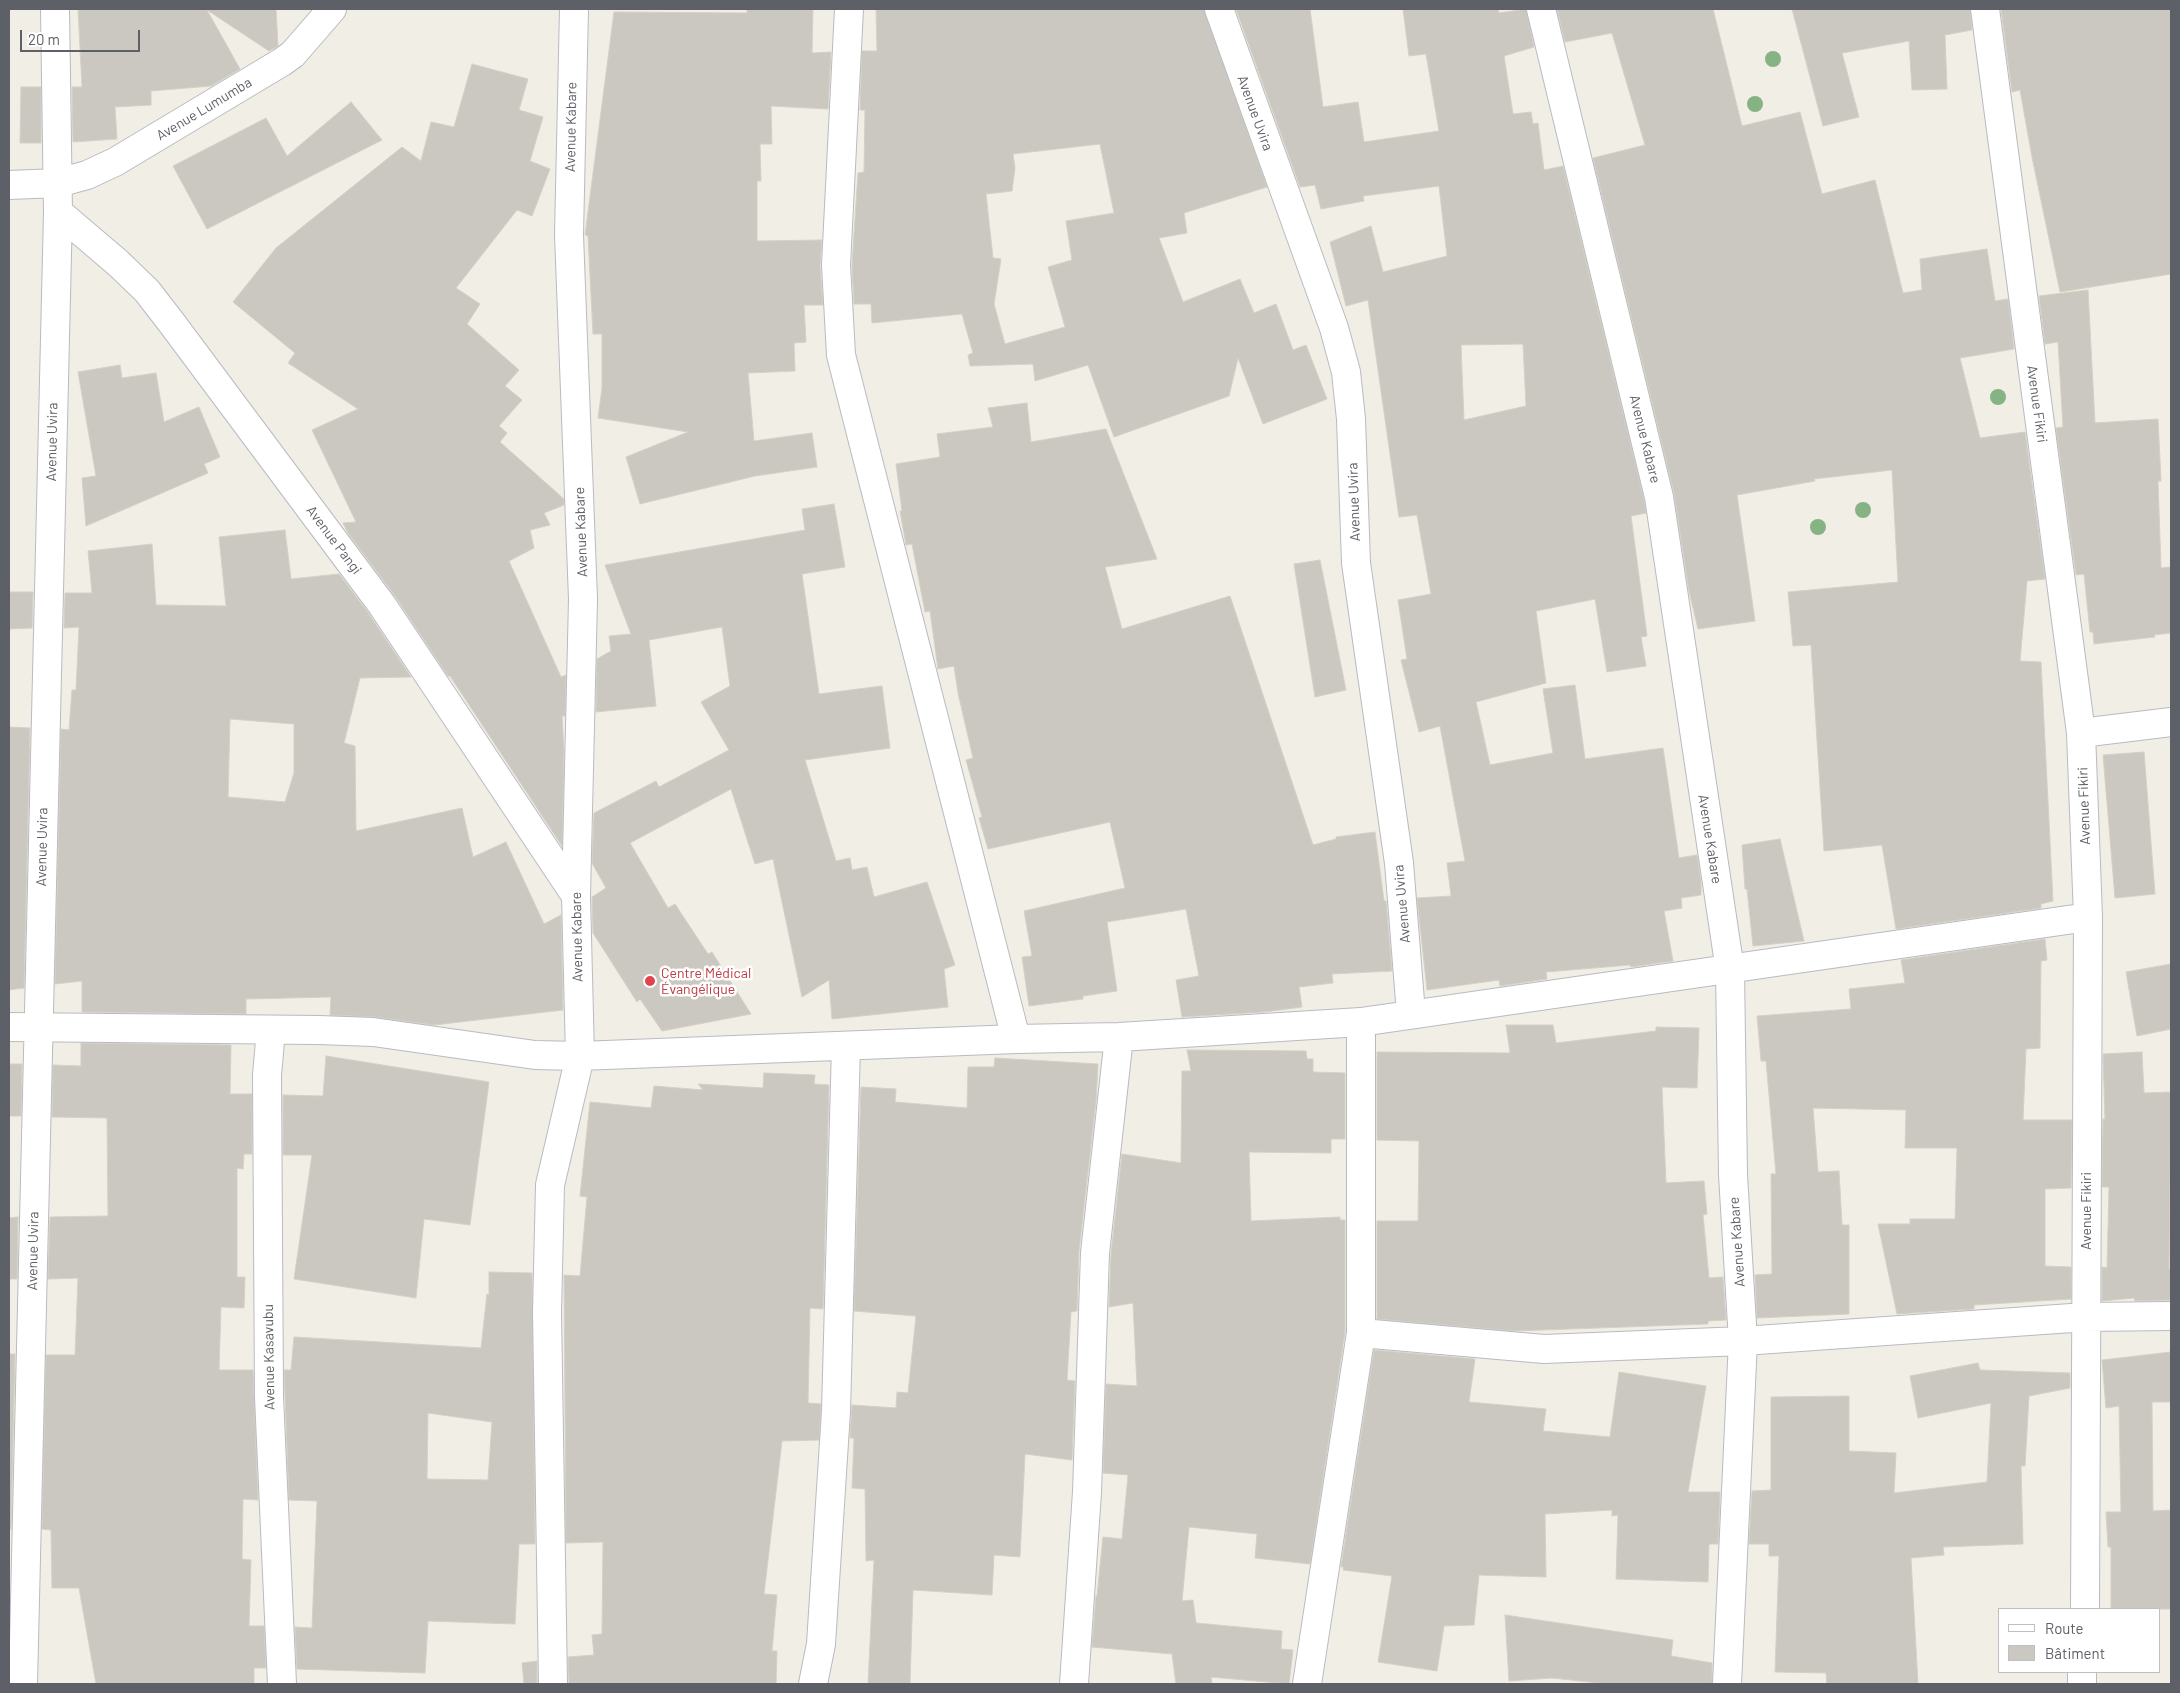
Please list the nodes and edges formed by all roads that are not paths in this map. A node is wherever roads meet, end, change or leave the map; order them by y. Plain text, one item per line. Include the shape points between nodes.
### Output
1 (56, 9) edge
2 (332, 9) edge
3 (574, 9) edge
4 (849, 9) edge
5 (1219, 9) edge
6 (1541, 9) edge
7 (1985, 9) edge
8 (58, 183) junction
9 (9, 185) edge
10 (58, 212) junction
11 (2171, 722) edge
12 (2081, 733) junction
13 (576, 896) junction
14 (2088, 917) junction
15 (1730, 970) junction
16 (1411, 1014) junction
17 (1361, 1022) junction
18 (9, 1027) edge
19 (38, 1028) junction
20 (271, 1030) junction
21 (1119, 1037) junction
22 (1016, 1039) junction
23 (846, 1046) junction
24 (580, 1056) junction
25 (2171, 1316) edge
26 (2086, 1318) junction
27 (1361, 1334) junction
28 (1743, 1341) junction
29 (2085, 1608) edge
30 (23, 1684) edge
31 (282, 1684) edge
32 (553, 1684) edge
33 (813, 1684) edge
34 (1074, 1684) edge
35 (1307, 1684) edge
36 (1727, 1684) edge

1 - 8 street, Avenue Uvira
2 - 8 street, Avenue Lumumba via 293,54 282,62 116,162
3 - 13 street, Avenue Kabare via 569,236 583,599
4 - 22 street via 836,265 841,356
5 - 16 street, Avenue Uvira via 1346,372 1351,419 1356,563 1399,863
6 - 15 street, Avenue Kabare via 1659,497
7 - 12 street, Avenue Fikiri
8 - 9 street, Avenue Lumumba
8 - 10 street, Avenue Uvira
10 - 13 street, Avenue Pangi via 118,262 171,322 382,605
10 - 19 street, Avenue Uvira
11 - 12 street
12 - 14 street, Avenue Fikiri
13 - 24 street, Avenue Kabare
14 - 15 street
14 - 26 street, Avenue Fikiri
15 - 16 street
15 - 28 street, Avenue Kabare via 1733,1175
16 - 17 street
17 - 21 street
17 - 27 street
18 - 19 street
19 - 20 street
19 - 30 street, Avenue Uvira
20 - 24 street via 373,1032 535,1054
20 - 31 street, Avenue Kasavubu via 267,1075 269,1397
21 - 22 street
21 - 34 street via 1095,1254 1087,1492
22 - 23 street
23 - 24 street
23 - 33 street via 836,1411 821,1644
24 - 32 street, Avenue Kabare via 550,1185 547,1312
25 - 26 street
26 - 28 street
26 - 29 street, Avenue Fikiri
27 - 28 street via 1544,1349
27 - 35 street
28 - 36 street, Avenue Kabare

